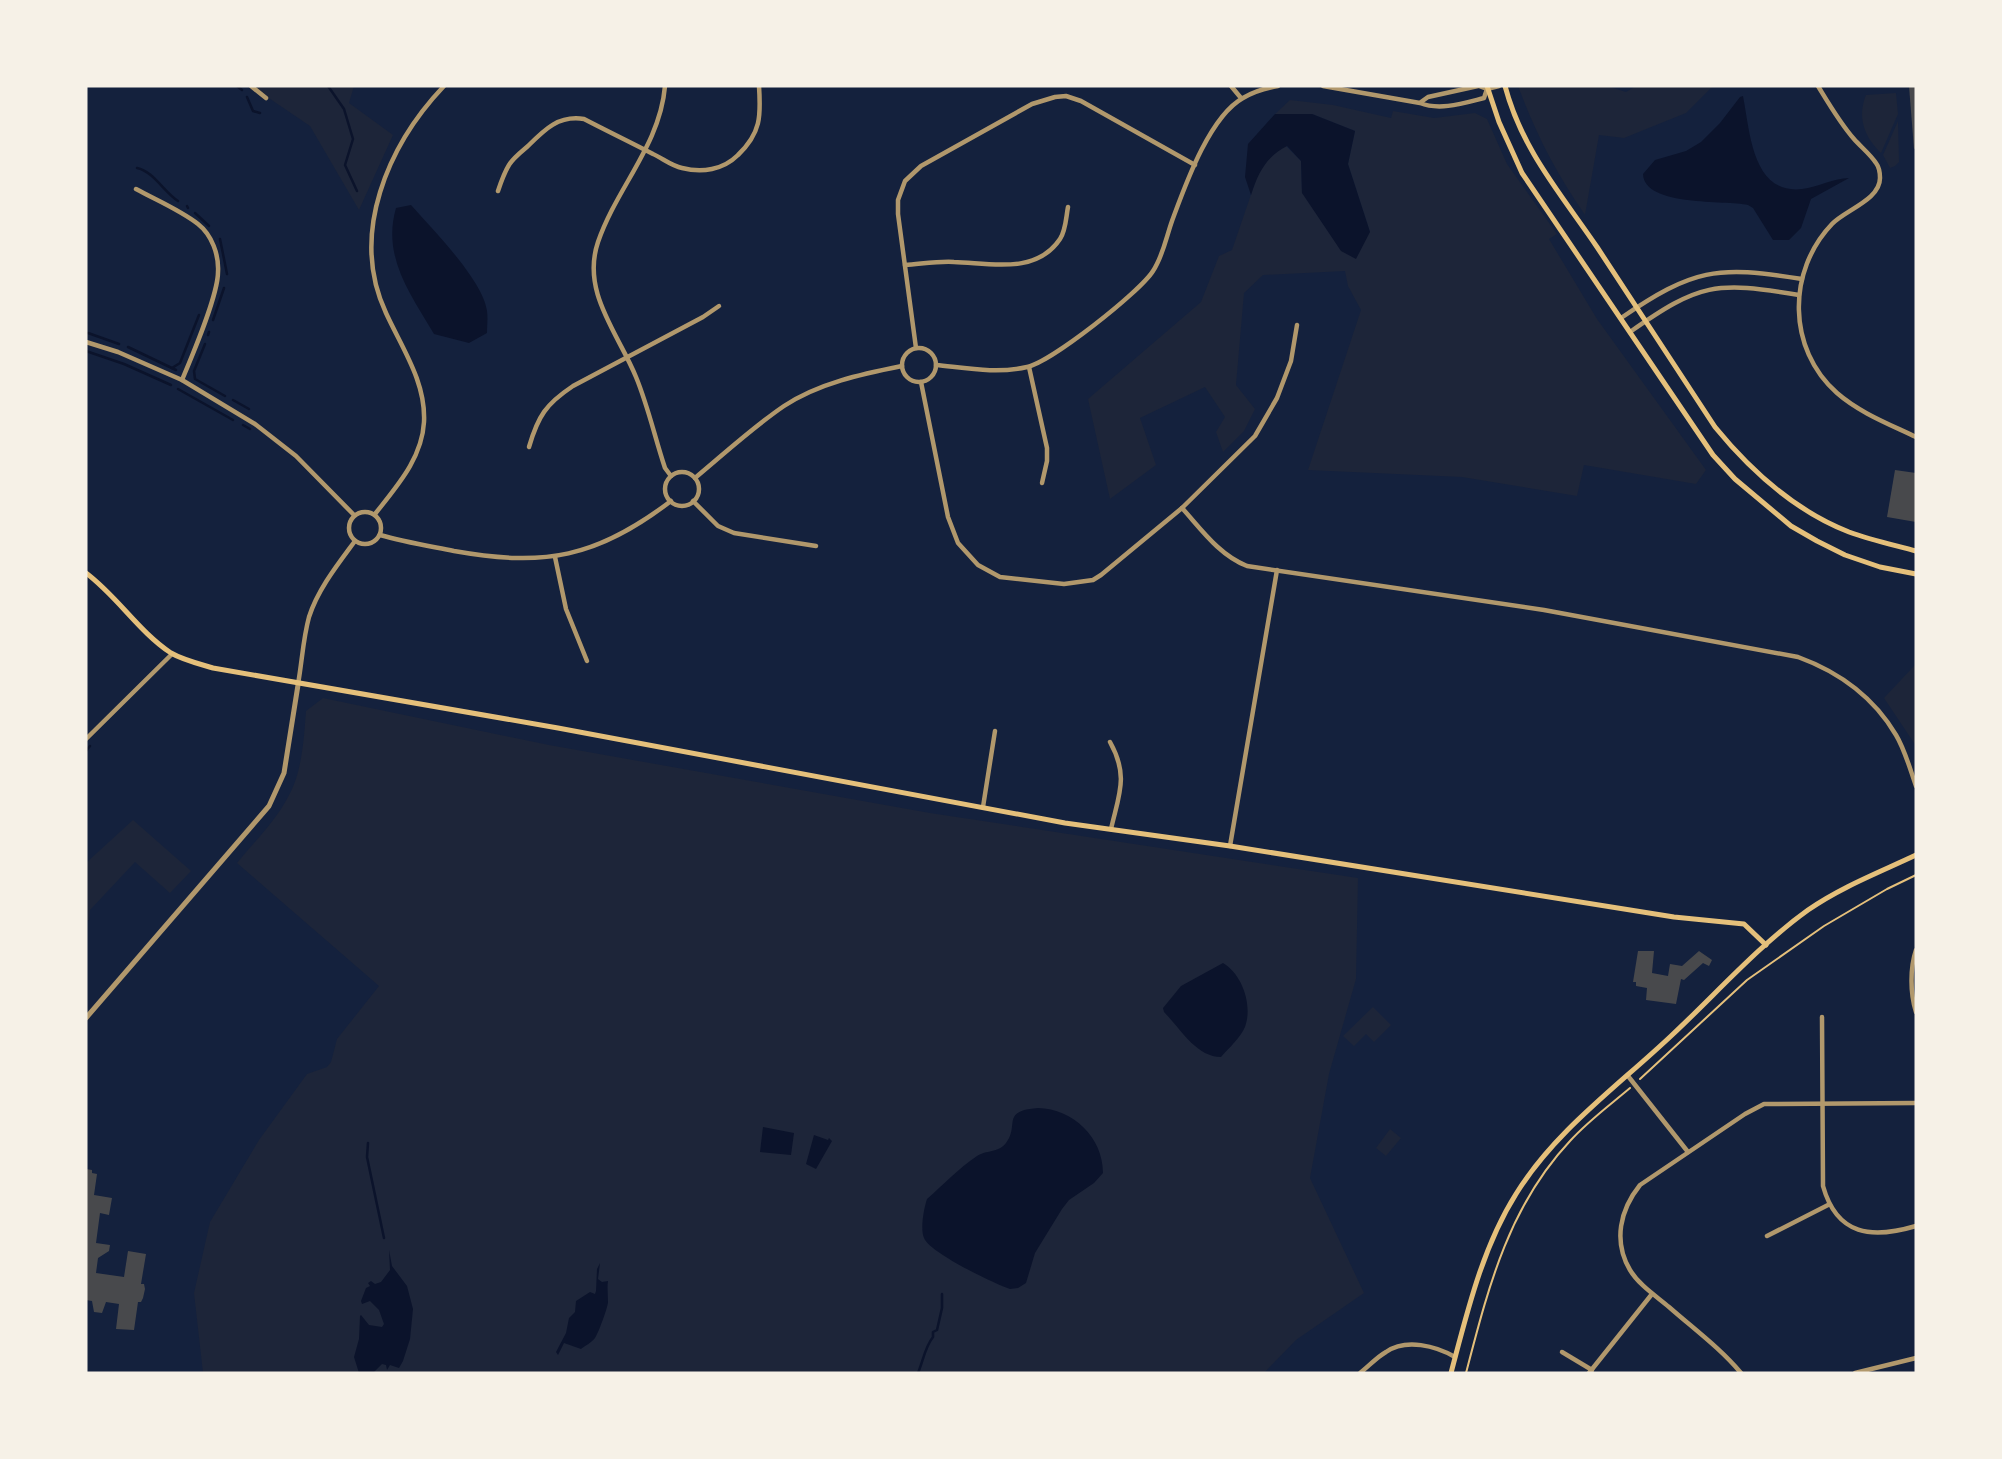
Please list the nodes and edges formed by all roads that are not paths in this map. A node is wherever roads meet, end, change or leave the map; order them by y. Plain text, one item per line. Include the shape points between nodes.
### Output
1 (251, 86) edge
2 (444, 86) edge
3 (665, 86) edge
4 (759, 86) edge
5 (1231, 86) edge
6 (1278, 86) edge
7 (1323, 86) edge
8 (1478, 86) edge
9 (1499, 86) edge
10 (1505, 86) edge
11 (1818, 86) edge
12 (1487, 88) edge
13 (266, 98) dead end
14 (1241, 99) junction
15 (1420, 103) junction
16 (645, 150) junction
17 (1195, 165) junction
18 (136, 189) dead end
19 (498, 191) dead end
20 (1068, 207) dead end
21 (905, 265) junction
22 (1802, 279) junction
23 (1799, 295) junction
24 (719, 306) dead end
25 (1637, 307) junction
26 (1621, 318) junction
27 (1646, 321) junction
28 (1297, 325) dead end
29 (1630, 332) junction
30 (86, 342) edge
31 (916, 348) junction
32 (627, 358) junction
33 (936, 365) junction
34 (902, 366) junction
35 (1029, 367) junction
36 (182, 380) junction
37 (921, 382) junction
38 (1916, 437) edge
39 (529, 447) dead end
40 (671, 476) junction
41 (695, 478) junction
42 (1042, 484) dead end
43 (671, 501) junction
44 (693, 502) junction
45 (1182, 508) junction
46 (375, 514) junction
47 (354, 515) junction
48 (380, 535) junction
49 (355, 541) junction
50 (816, 546) dead end
51 (1916, 551) edge
52 (555, 557) junction
53 (1277, 570) junction
54 (86, 573) edge
55 (1916, 574) edge
56 (173, 654) junction
57 (586, 662) dead end
58 (298, 685) junction
59 (995, 731) dead end
60 (86, 739) edge
61 (1110, 742) dead end
62 (1916, 786) edge
63 (983, 807) junction
64 (1111, 829) junction
65 (1230, 846) junction
66 (1916, 855) edge
67 (1766, 945) junction
68 (1916, 950) edge
69 (1916, 1012) edge
70 (1822, 1017) dead end
71 (86, 1018) edge
72 (1629, 1076) junction
73 (1823, 1103) junction
74 (1916, 1103) edge
75 (1688, 1152) junction
76 (1828, 1205) junction
77 (1916, 1226) edge
78 (1767, 1236) dead end
79 (1652, 1294) junction
80 (1562, 1352) dead end
81 (1455, 1357) junction
82 (1916, 1358) edge
83 (1590, 1372) edge
84 (1360, 1373) edge
85 (1451, 1373) edge
86 (1741, 1373) edge
87 (1855, 1373) edge

1 - 13 street
2 - 46 street via 420,112 403,142 383,183 372,223 376,283 416,374 424,422 411,466
3 - 16 street via 657,129
4 - 16 street via 758,127 749,145 732,161 705,170 680,168
5 - 14 street
6 - 14 street
7 - 15 street
8 - 12 street
8 - 15 street via 1428,97
9 - 12 street
10 - 25 main road via 1511,109 1539,165
11 - 22 street via 1848,132 1875,162 1880,181 1874,194 1844,213 1822,236
12 - 15 street via 1484,98 1456,105
12 - 26 main road via 1522,173
14 - 17 street via 1217,124
16 - 19 street via 584,119 564,119 549,126 512,160
16 - 32 street via 603,230 594,259 598,297
17 - 21 street via 1081,101 1066,96 1046,99 931,159 905,181 898,214
17 - 35 street via 1162,254 1148,278 1060,350
18 - 36 street via 197,223 218,257 216,284
20 - 21 street via 1060,239 1025,262
21 - 31 street
22 - 23 street
22 - 25 street via 1755,272 1694,276
23 - 27 street via 1722,287 1685,296
23 - 38 street via 1802,335 1828,385 1862,410
24 - 32 street
25 - 26 street
25 - 27 main road
26 - 29 main road
27 - 29 street
27 - 51 main road via 1715,427 1765,481 1832,524
28 - 45 street via 1292,361 1255,436
29 - 55 main road via 1713,455 1762,503 1791,526 1845,555
30 - 36 street
31 - 33 street via 932,354
31 - 34 street via 907,352
32 - 39 street via 554,399 536,423
32 - 40 street
33 - 35 street via 988,370
33 - 37 street via 930,378
34 - 37 street via 906,376
34 - 41 street via 851,377 784,406
35 - 42 street via 1047,448
36 - 47 street via 274,438
37 - 45 street via 948,517 958,542 978,565 1000,577 1064,584 1093,580
40 - 41 street via 686,473
40 - 43 street via 665,492
41 - 44 street via 699,487
43 - 44 street via 680,506
43 - 52 street via 624,533
44 - 50 street via 718,526 734,533
45 - 53 street via 1233,560
46 - 47 street via 362,511
46 - 48 street via 382,524
47 - 49 street via 349,531
48 - 49 street via 369,544
48 - 52 street via 496,558
49 - 58 street via 314,606
52 - 57 street via 566,609
53 - 62 street via 1544,610 1798,657 1825,666 1870,699 1896,735
53 - 65 street
54 - 56 main road
56 - 58 main road via 213,668
56 - 60 street
58 - 63 main road
58 - 71 street via 284,773 269,806
59 - 63 street
61 - 64 street via 1123,774
63 - 64 main road
64 - 65 main road
65 - 67 main road via 1674,917 1738,922
66 - 67 main road via 1808,910
67 - 72 main road
68 - 69 street via 1912,966
70 - 73 street
72 - 75 street
72 - 81 main road via 1553,1144 1514,1196 1481,1269
73 - 74 street
73 - 75 street via 1764,1104
73 - 76 street via 1823,1186
75 - 79 street via 1640,1185 1622,1216 1622,1248 1629,1268
76 - 77 street via 1851,1229 1890,1234
76 - 78 street
79 - 83 street
79 - 86 street via 1726,1355
80 - 83 street
81 - 84 street via 1426,1345 1403,1346 1388,1350
81 - 85 main road
82 - 87 street

